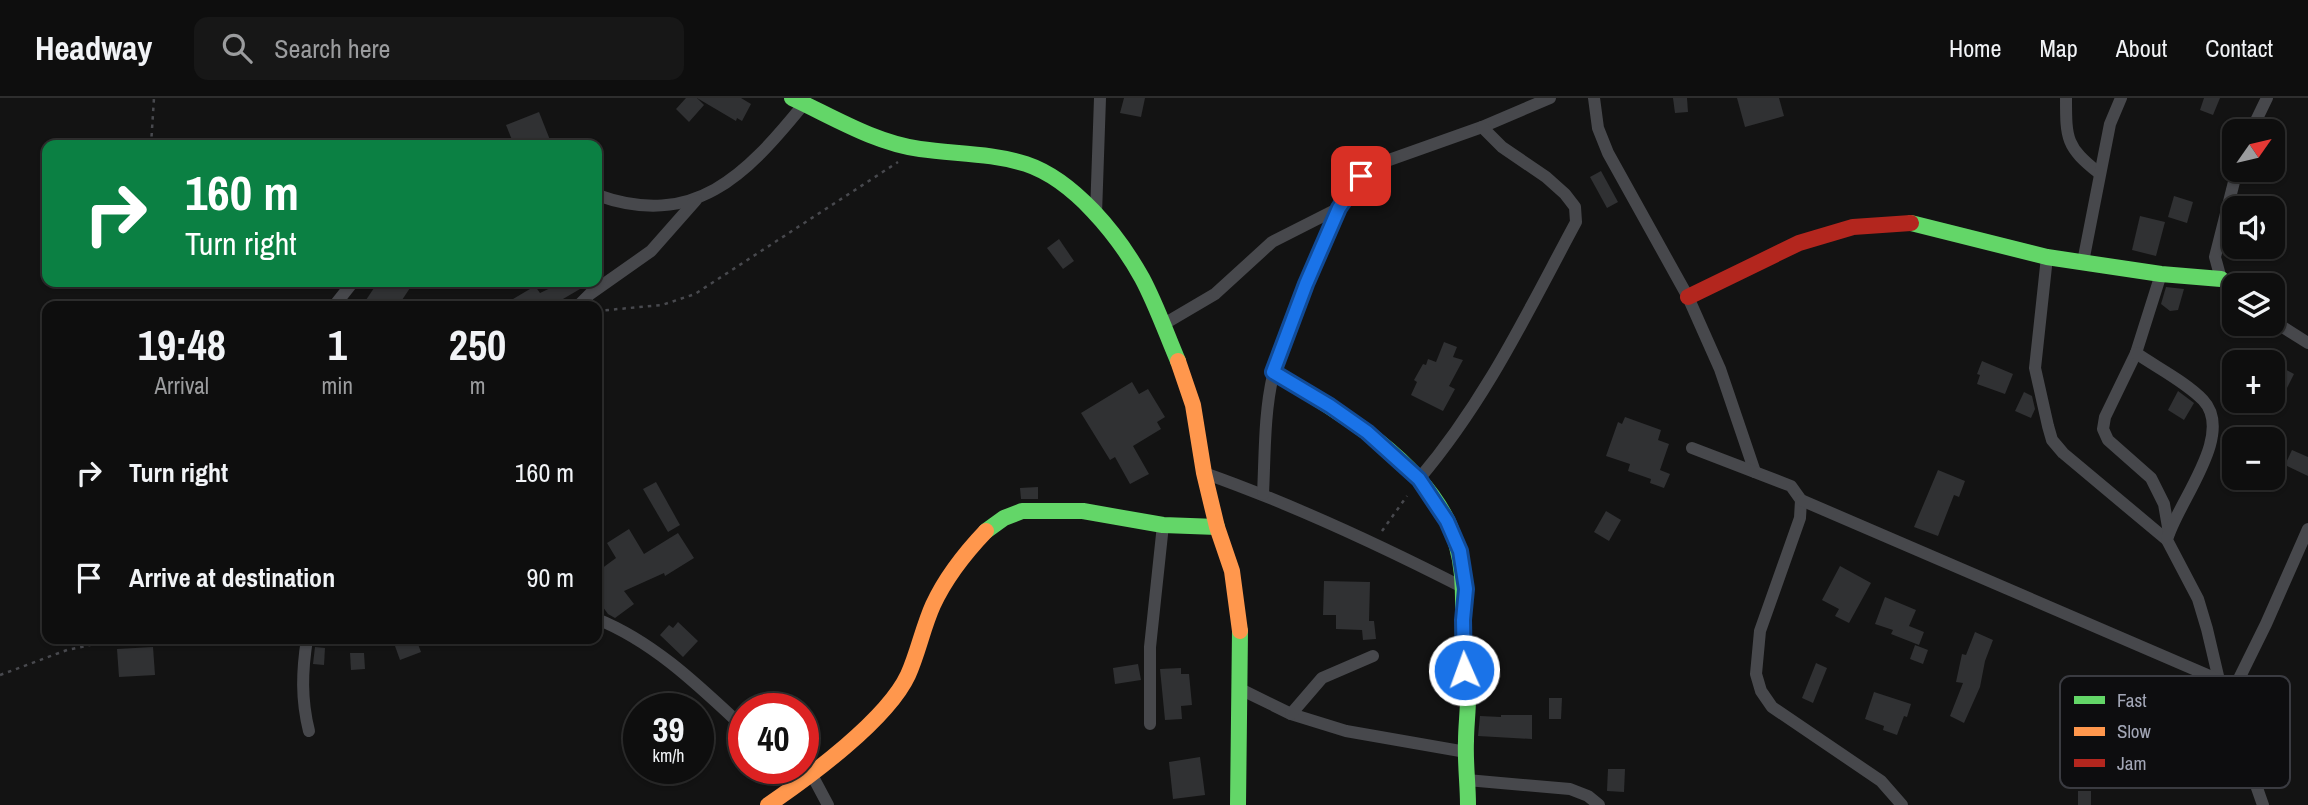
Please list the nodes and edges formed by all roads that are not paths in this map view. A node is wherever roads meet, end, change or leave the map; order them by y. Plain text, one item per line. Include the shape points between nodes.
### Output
1 (1100, 98) edge
2 (1550, 98) edge
3 (1594, 98) edge
4 (2066, 98) edge
5 (2121, 98) edge
6 (2267, 98) edge
7 (797, 101) edge
8 (2257, 119) edge
9 (1482, 127) junction
10 (2099, 173) junction
11 (2234, 182) edge
12 (602, 197) edge
13 (696, 200) junction
14 (1339, 208) junction
15 (1096, 214) junction
16 (2047, 257) junction
17 (2083, 262) junction
18 (2161, 274) junction
19 (2221, 279) joint
20 (602, 285) edge
21 (350, 287) edge
22 (599, 287) edge
23 (1688, 297) junction
24 (338, 301) edge
25 (584, 301) edge
26 (1164, 324) junction
27 (2285, 329) edge
28 (2308, 343) edge
29 (2136, 353) junction
30 (1273, 372) junction
31 (1692, 448) dead end
32 (1755, 472) junction
33 (1204, 473) junction
34 (1419, 479) junction
35 (1263, 494) junction
36 (1801, 500) junction
37 (1163, 525) junction
38 (1217, 527) junction
39 (2308, 529) edge
40 (2168, 537) junction
41 (1466, 589) junction
42 (602, 622) edge
43 (306, 644) edge
44 (1373, 656) dead end
45 (2210, 676) edge
46 (2218, 676) edge
47 (2240, 676) edge
48 (1238, 688) junction
49 (728, 714) edge
50 (1291, 714) junction
51 (1150, 724) dead end
52 (309, 731) dead end
53 (1466, 752) junction
54 (819, 769) edge
55 (1467, 780) junction
56 (797, 784) edge
57 (817, 784) edge
58 (2257, 788) edge
59 (768, 805) edge
60 (828, 805) edge
61 (1238, 805) edge
62 (1468, 805) edge
63 (1599, 805) edge
64 (1902, 805) edge
65 (2263, 805) edge

1 - 15 street
2 - 9 street
3 - 23 street via 1598,128 1608,153
4 - 10 street via 2070,145
5 - 10 street
6 - 8 street
7 - 13 street via 766,149 738,176
7 - 15 street via 876,137 919,149 1026,164 1053,177
9 - 14 street via 1375,164
9 - 34 street via 1565,194 1575,207 1576,222 1492,379
10 - 17 street
11 - 19 street via 2215,257
12 - 13 street via 653,206
13 - 20 street via 640,261
14 - 26 street via 1272,242 1215,294
14 - 30 street
15 - 26 street via 1125,250
16 - 17 street
16 - 23 street via 1915,223 1853,227 1799,243
16 - 40 street via 2035,369 2052,440
17 - 18 street
18 - 19 street
18 - 29 street
21 - 24 street
22 - 25 street
23 - 32 street via 1720,369
26 - 33 street via 1193,405
27 - 28 street
29 - 40 street via 2103,429 2108,440 2151,478 2164,504
29 - 40 street via 2202,398 2211,410 2214,427 2203,466
30 - 34 street via 1367,432
30 - 35 street via 1266,407
31 - 32 street
32 - 36 street via 1791,486
33 - 35 street
33 - 38 street
34 - 41 street via 1447,521 1460,551
35 - 41 street via 1374,542
36 - 45 street
36 - 64 street via 1800,518 1760,631 1756,674 1761,691 1772,706 1881,781
37 - 38 street
37 - 51 street via 1150,647
37 - 54 street via 1083,511 1022,511 986,531 968,550 933,605 907,677 883,710
38 - 48 street via 1232,570 1240,619
39 - 47 street
40 - 46 street via 2198,599
41 - 53 street
42 - 49 street via 668,661
43 - 52 street via 302,691
44 - 50 street via 1322,678
48 - 50 street
48 - 61 street
50 - 53 street via 1346,731
53 - 55 street
55 - 62 street
55 - 63 street via 1570,789
56 - 59 street
57 - 60 street
58 - 65 street

